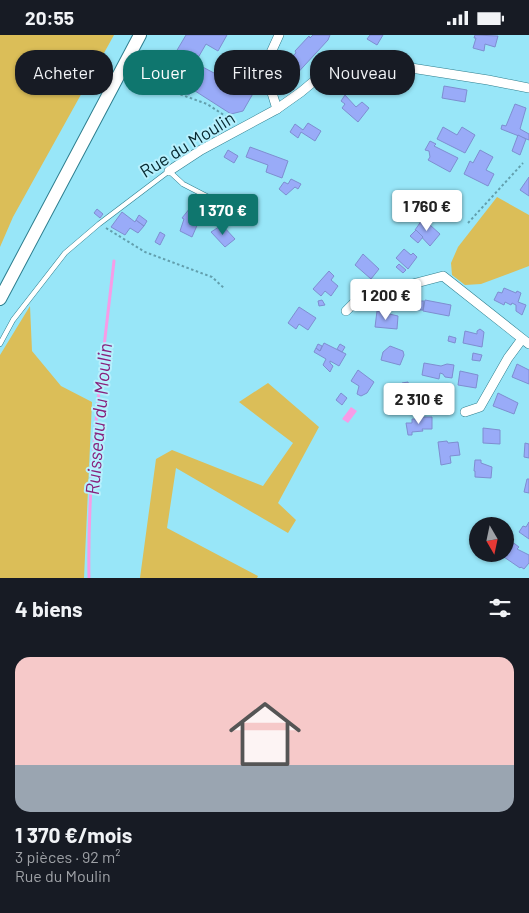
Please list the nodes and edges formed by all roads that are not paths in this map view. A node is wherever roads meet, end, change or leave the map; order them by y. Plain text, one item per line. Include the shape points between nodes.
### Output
1 (140, 35) edge
2 (279, 35) edge
3 (529, 89) edge
4 (277, 109) junction
5 (169, 171) junction
6 (247, 217) dead end
7 (0, 299) edge
8 (346, 311) dead end
9 (525, 341) edge
10 (0, 344) edge
11 (465, 412) dead end

1 - 7 main road
2 - 4 street via 268,59 268,80
3 - 4 street, Rue du Moulin via 360,60 324,72
4 - 5 street, Rue du Moulin
5 - 6 lane via 183,184
5 - 10 lane, Rue du Moulin via 65,253 13,320
8 - 9 street via 359,297 443,276
9 - 11 street via 508,358 480,407

